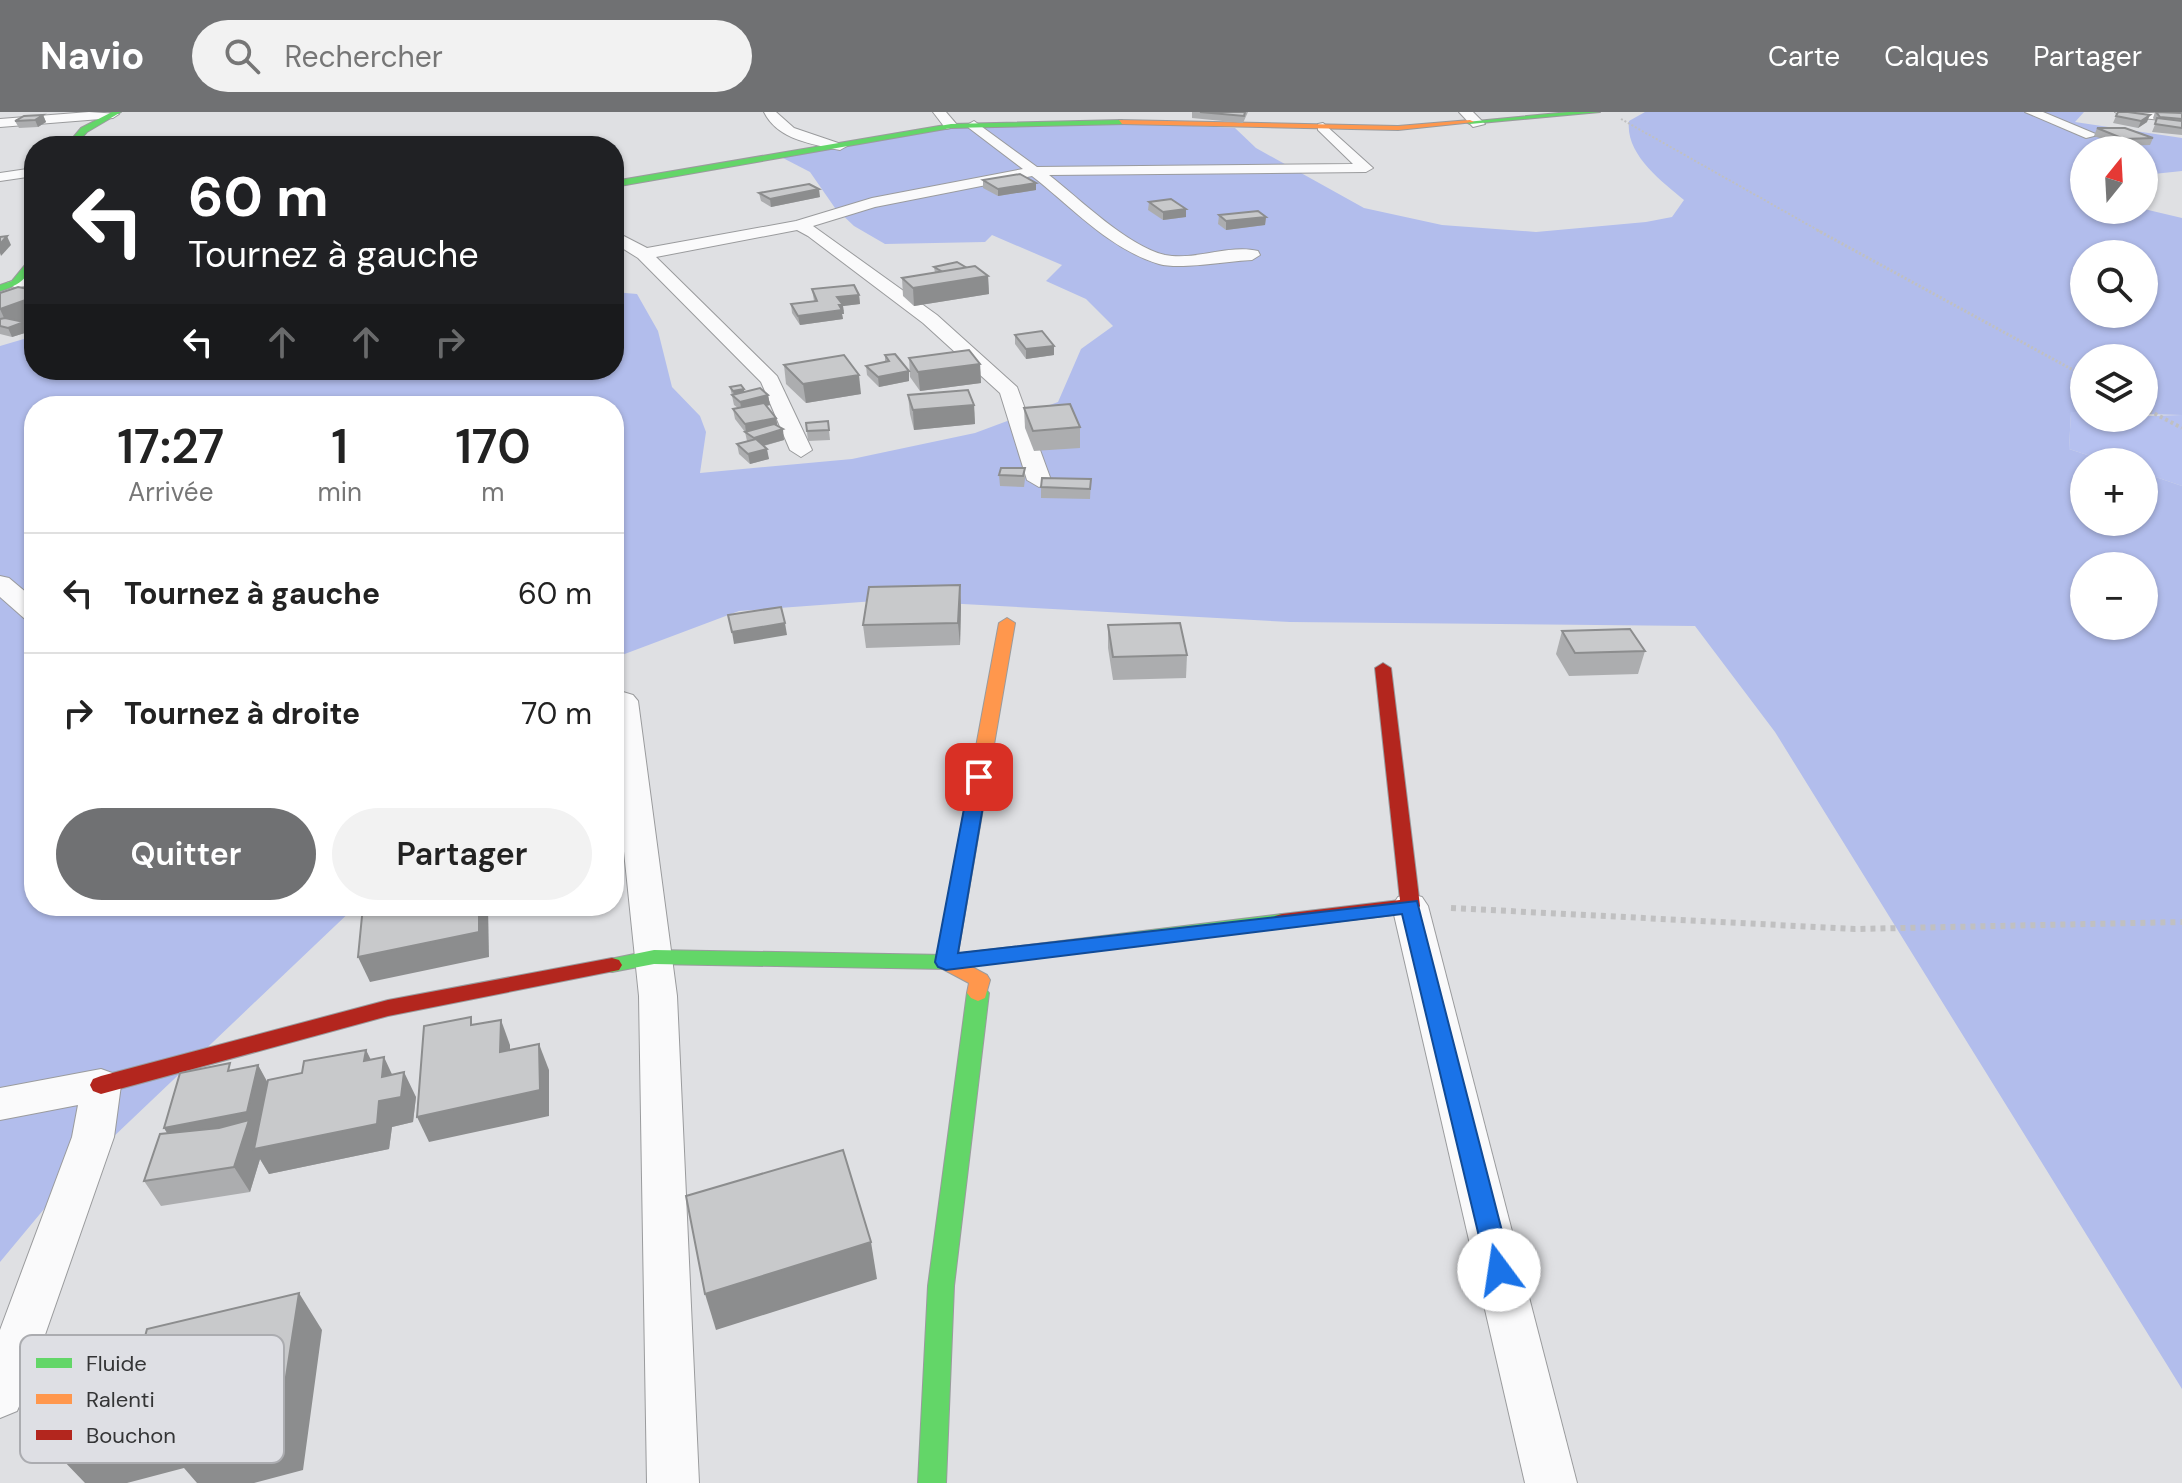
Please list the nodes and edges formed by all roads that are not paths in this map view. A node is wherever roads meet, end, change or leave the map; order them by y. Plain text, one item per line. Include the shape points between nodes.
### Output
1 (770, 112) edge
2 (1596, 112) edge
3 (2031, 112) edge
4 (2121, 112) edge
5 (115, 113) edge
6 (1180, 116) edge
7 (1471, 118) edge
8 (2182, 118) edge
9 (945, 119) edge
10 (2151, 119) edge
11 (0, 123) edge
12 (974, 125) junction
13 (1323, 127) junction
14 (2091, 135) dead end
15 (79, 136) edge
16 (840, 146) junction
17 (1036, 171) junction
18 (24, 173) edge
19 (0, 177) edge
20 (624, 182) edge
21 (799, 225) junction
22 (624, 242) edge
23 (644, 254) junction
24 (1252, 255) dead end
25 (801, 450) dead end
26 (1039, 480) edge
27 (0, 584) edge
28 (24, 604) edge
29 (1007, 623) dead end
30 (1383, 668) dead end
31 (624, 709) edge
32 (1410, 906) junction
33 (654, 957) junction
34 (946, 962) junction
35 (101, 1085) junction
36 (0, 1104) edge
37 (22, 1335) edge
38 (20, 1340) edge
39 (0, 1395) edge
40 (673, 1483) edge
41 (932, 1483) edge
42 (1551, 1483) edge

1 - 16 street via 772,119 798,135
2 - 7 street
3 - 14 street
4 - 10 street
5 - 11 street
5 - 15 street
6 - 12 street
6 - 13 street via 1212,125
7 - 13 street via 1398,128
8 - 10 street
9 - 12 street
9 - 16 street
12 - 17 street
13 - 17 street via 1366,168
16 - 20 street
17 - 21 street via 872,203
17 - 24 street via 1098,226 1163,260
18 - 19 street
21 - 23 street
21 - 26 street via 930,319 1010,391
22 - 23 street
23 - 25 street via 770,380
27 - 28 street
29 - 34 street
30 - 32 street
31 - 33 street
32 - 34 street
32 - 42 street
33 - 34 street
33 - 35 street via 388,1008
33 - 40 street
34 - 41 street via 980,980 941,1286
35 - 36 street
35 - 37 street via 93,1137
38 - 39 street

